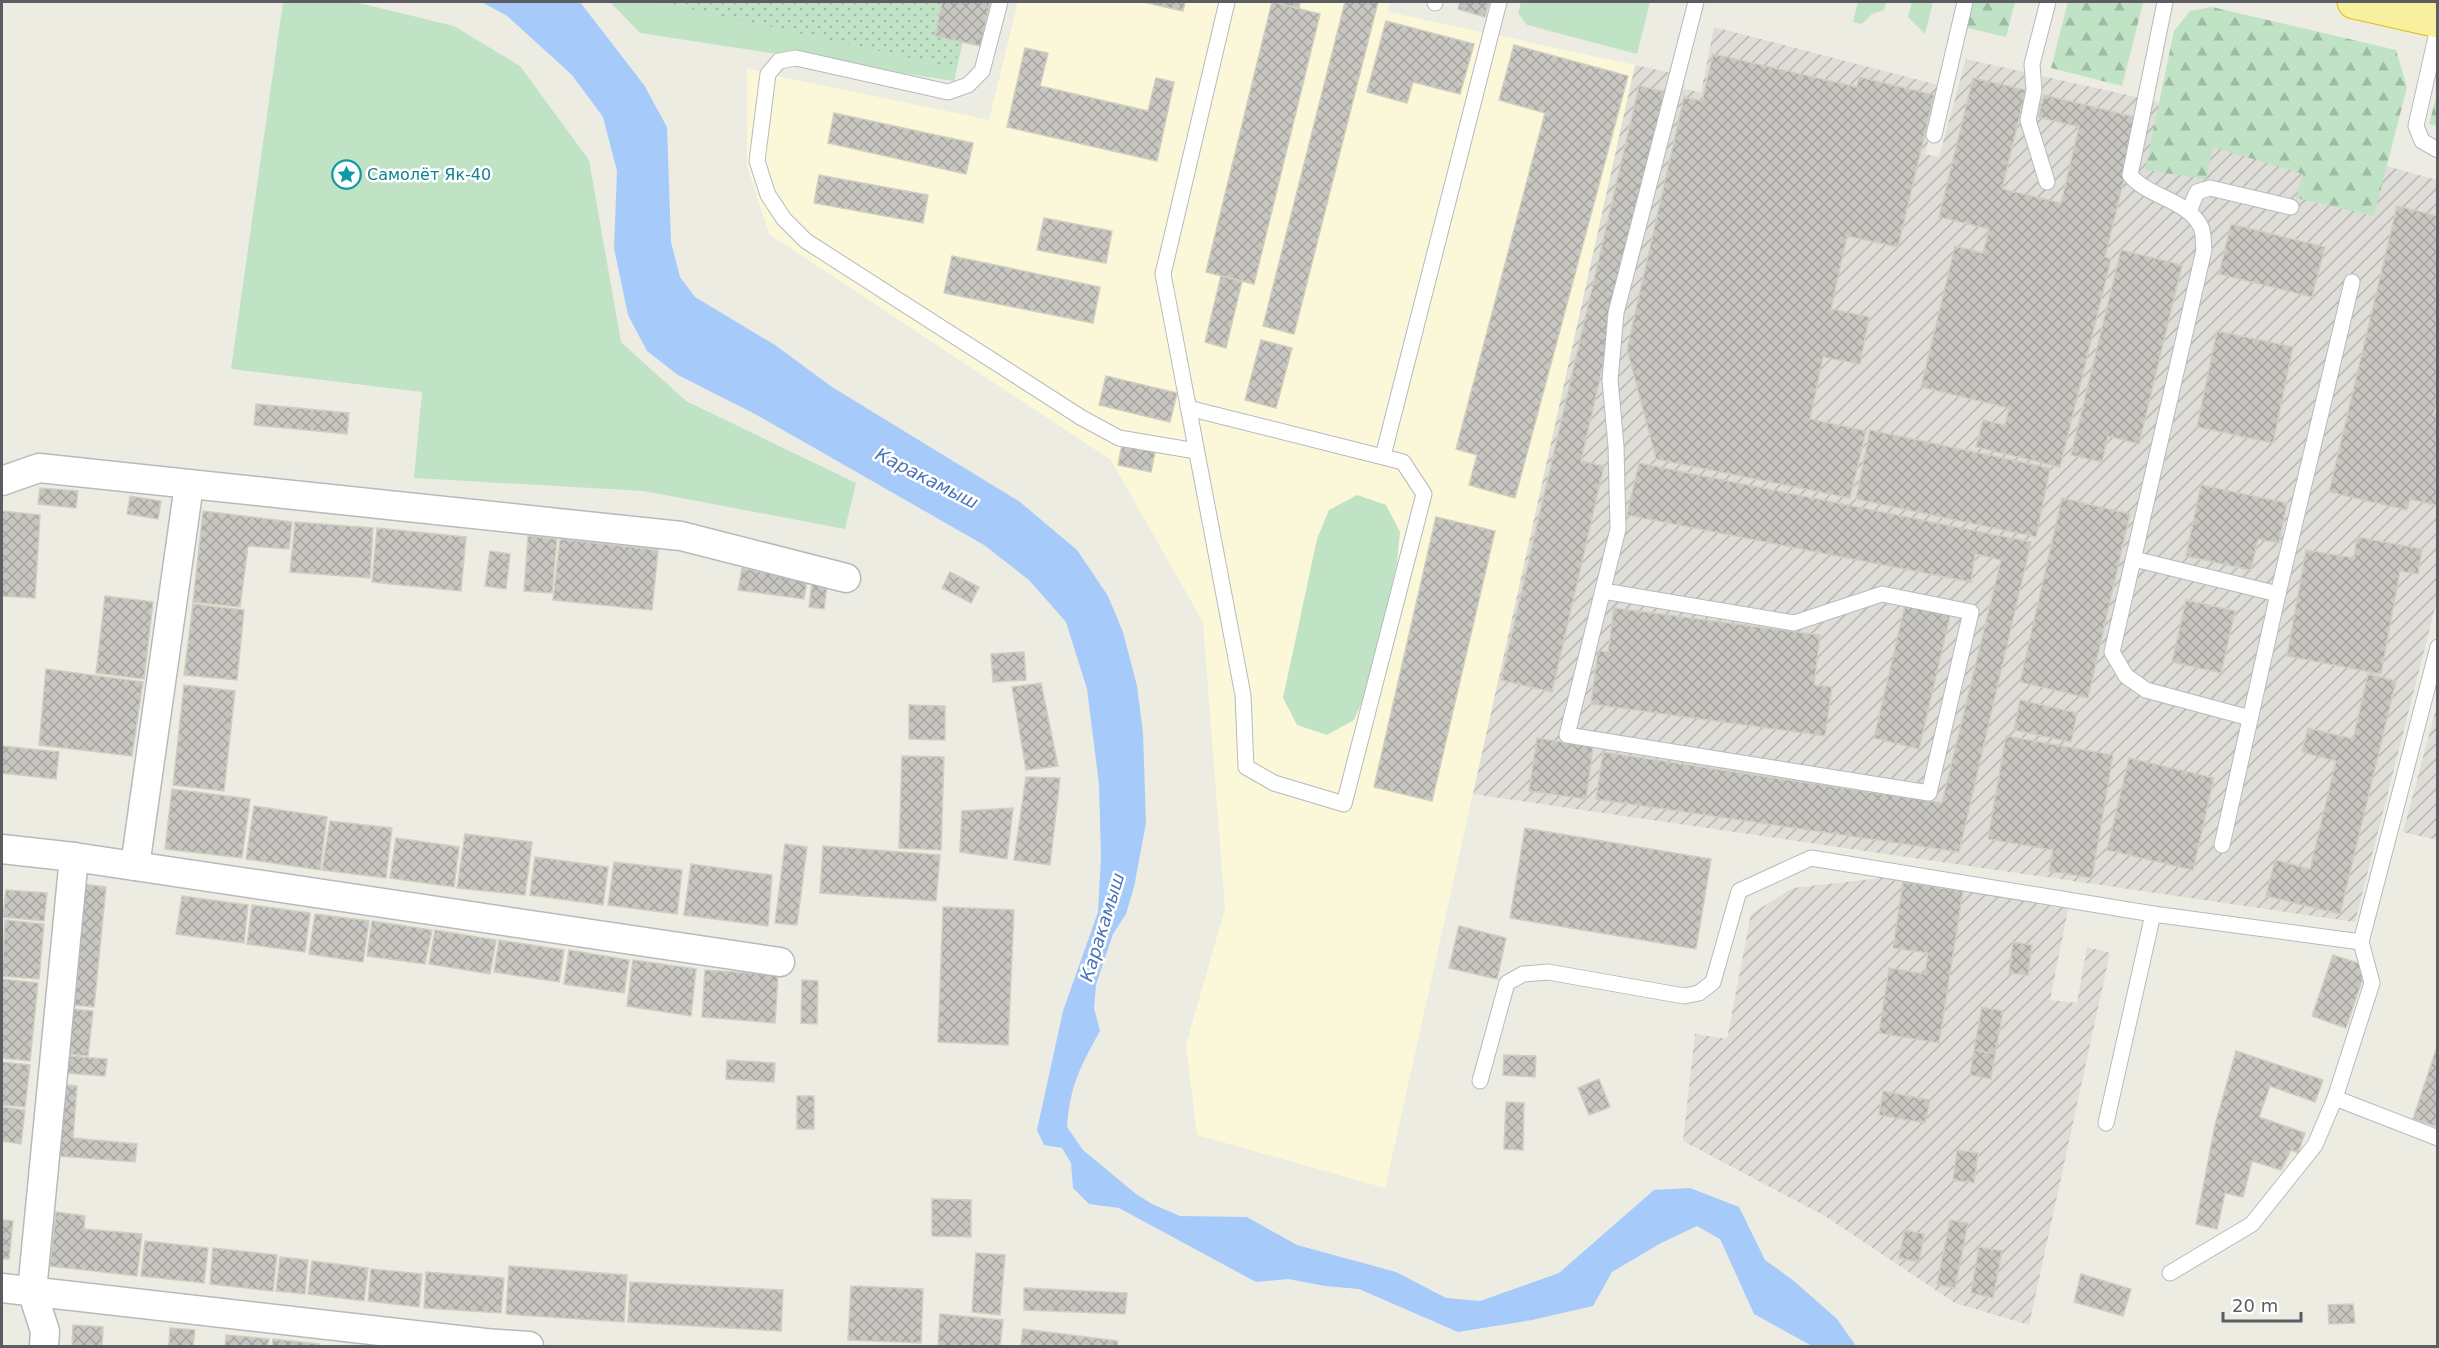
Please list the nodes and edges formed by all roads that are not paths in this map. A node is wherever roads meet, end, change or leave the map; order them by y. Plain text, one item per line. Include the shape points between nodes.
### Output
1 (1000, 2) edge
2 (1227, 2) edge
3 (1499, 2) edge
4 (1696, 2) edge
5 (1965, 2) edge
6 (2048, 2) edge
7 (2165, 2) edge
8 (2354, 2) edge
9 (2438, 21) edge
10 (2438, 28) edge
11 (1934, 135) dead end
12 (2438, 150) edge
13 (2048, 182) dead end
14 (2291, 207) dead end
15 (2189, 211) junction
16 (2352, 282) dead end
17 (1188, 408) junction
18 (1196, 451) junction
19 (1383, 456) junction
20 (2, 481) edge
21 (189, 485) junction
22 (2134, 559) junction
23 (846, 578) dead end
24 (1603, 591) junction
25 (2278, 594) junction
26 (2438, 647) edge
27 (2250, 718) junction
28 (2222, 845) dead end
29 (2, 849) edge
30 (74, 856) junction
31 (135, 866) junction
32 (2153, 914) junction
33 (2361, 942) junction
34 (780, 962) dead end
35 (1480, 1081) dead end
36 (2335, 1098) junction
37 (2106, 1124) dead end
38 (2438, 1138) edge
39 (2170, 1273) dead end
40 (2, 1288) edge
41 (32, 1291) junction
42 (484, 1345) edge
43 (44, 1347) edge
44 (529, 1347) edge

1 - 18 lane via 982,71 968,85 948,92 796,58 778,61 768,74 757,161 768,195 806,241 1082,418 1119,438
2 - 17 lane via 1163,274
3 - 19 lane
4 - 24 lane via 1616,313 1610,380 1618,529
5 - 11 lane
6 - 13 lane via 2032,64 2034,90 2028,120
7 - 15 lane via 2130,175 2138,184
8 - 9 highway
10 - 12 lane via 2416,126 2422,141
14 - 15 lane via 2210,188 2197,192
15 - 22 lane via 2201,227 2204,250
16 - 25 lane
17 - 18 lane
17 - 19 lane
18 - 19 lane via 1243,695 1246,767 1274,783 1344,804 1424,494 1403,462
20 - 21 street via 39,468
21 - 23 street via 681,536
21 - 31 street
22 - 25 lane
22 - 27 lane via 2112,652 2126,676 2146,690
24 - 24 lane via 1567,735 1929,793 1971,612 1882,594 1794,623
25 - 27 lane
26 - 33 lane
27 - 28 lane
29 - 30 street
30 - 31 street
30 - 41 street
31 - 34 street
32 - 33 lane
32 - 35 lane via 1811,858 1739,891 1713,982 1699,993 1684,996 1548,972 1524,974 1507,983
32 - 37 lane
33 - 36 lane via 2372,983
36 - 38 lane
36 - 39 lane via 2314,1145 2252,1224
40 - 41 street
41 - 42 street
41 - 43 street via 45,1331
42 - 44 street

